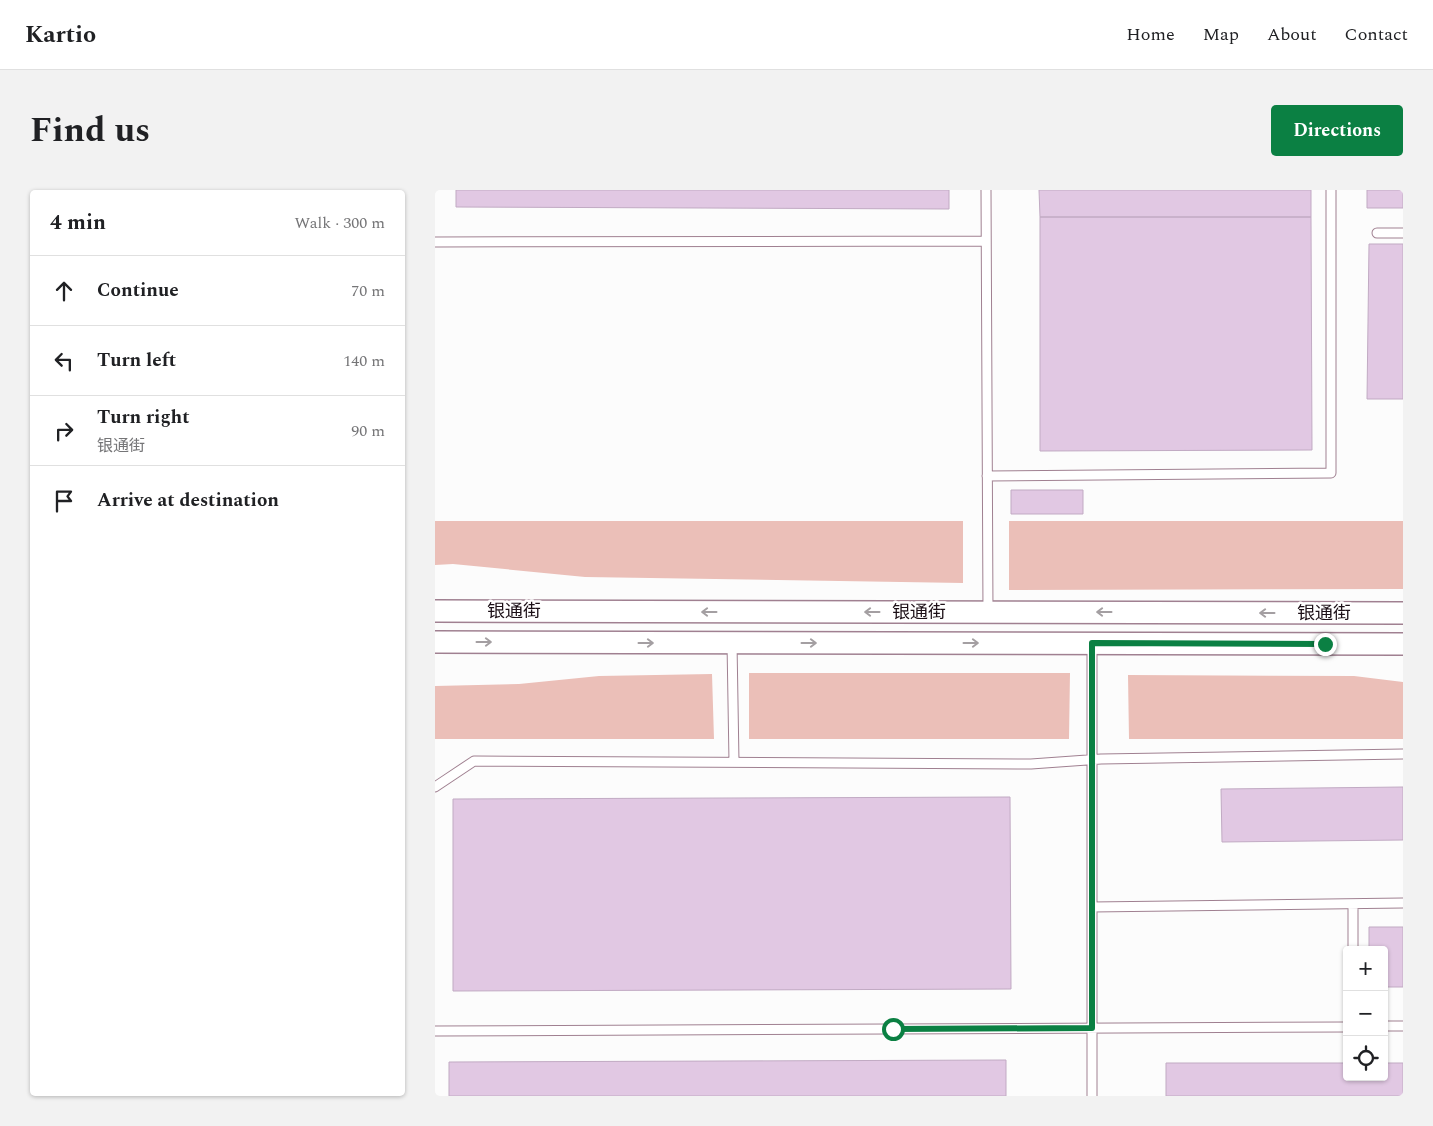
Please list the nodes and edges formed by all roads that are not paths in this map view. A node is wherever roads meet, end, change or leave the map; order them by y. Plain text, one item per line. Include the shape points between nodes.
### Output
1 (986, 190) edge
2 (1331, 190) edge
3 (1377, 233) dead end
4 (1403, 233) edge
5 (986, 241) junction
6 (435, 242) edge
7 (987, 476) junction
8 (435, 611) edge
9 (988, 612) junction
10 (1403, 613) edge
11 (435, 642) edge
12 (732, 643) junction
13 (1092, 643) junction
14 (1403, 644) edge
15 (1403, 754) edge
16 (1092, 759) junction
17 (734, 762) junction
18 (435, 787) edge
19 (1353, 904) junction
20 (1403, 904) edge
21 (1092, 907) junction
22 (1353, 946) edge
23 (1388, 1026) edge
24 (1403, 1026) edge
25 (1343, 1027) edge
26 (1092, 1028) junction
27 (435, 1031) edge
28 (1093, 1096) edge

1 - 5 lane
2 - 7 lane via 1331,474
3 - 4 lane
5 - 6 lane
5 - 7 lane
7 - 9 lane
9 -> 8 street, 银通街
10 -> 9 street, 银通街
11 -> 12 street, 银通街
12 -> 13 street, 银通街
12 - 17 lane
13 - 14 street, 银通街
13 - 16 lane
15 - 16 lane
16 - 17 lane via 1031,764
16 - 21 lane
17 - 18 lane via 474,760
19 - 20 lane
19 - 21 lane
19 - 22 lane
21 - 26 lane
23 - 24 lane
25 - 26 lane
26 - 27 lane
26 - 28 lane

